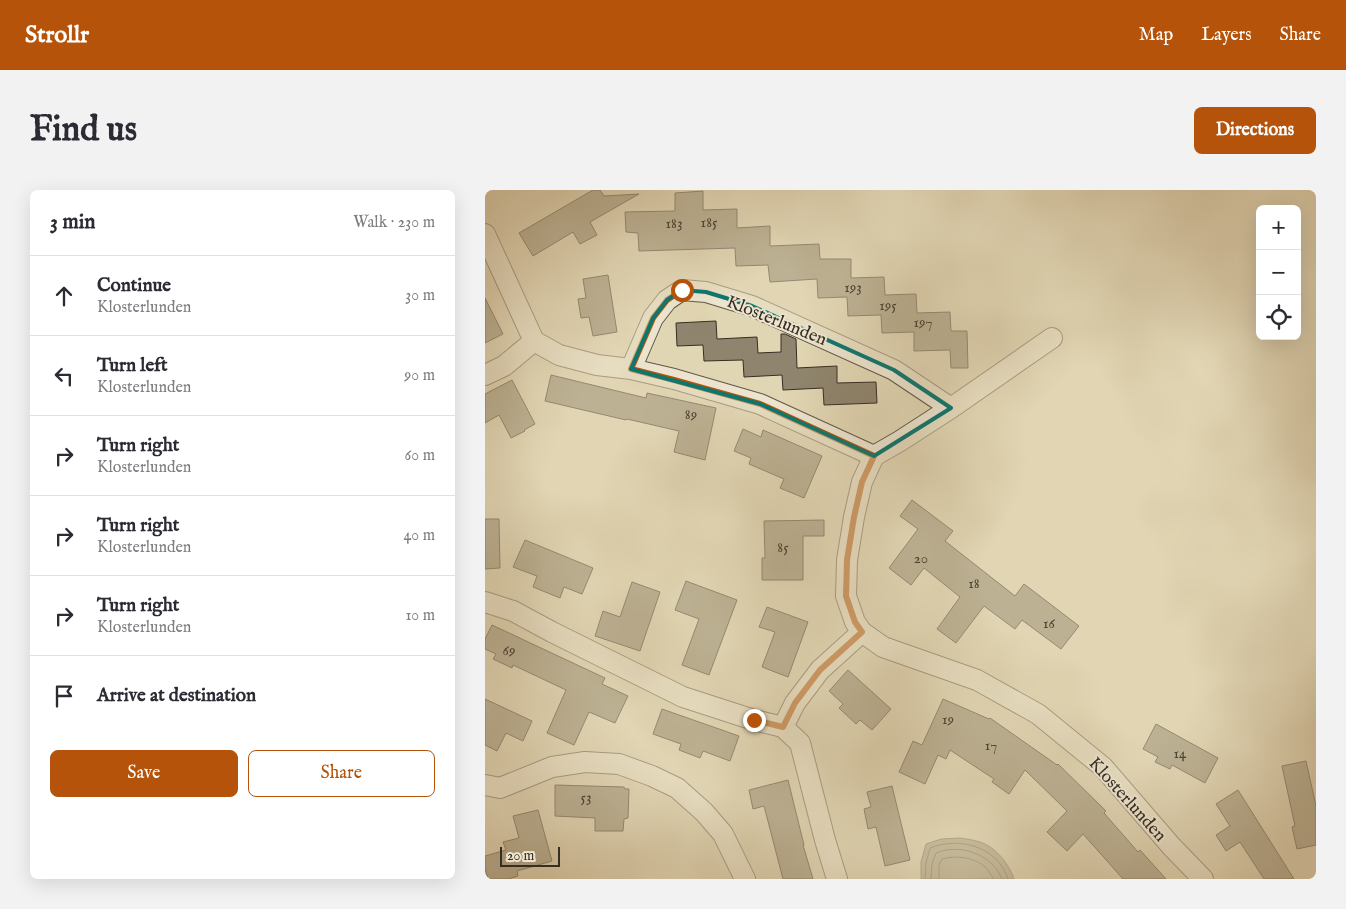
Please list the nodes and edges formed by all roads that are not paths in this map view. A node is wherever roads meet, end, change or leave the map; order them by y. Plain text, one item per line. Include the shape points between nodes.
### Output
1 (485, 234) edge
2 (1052, 338) dead end
3 (534, 341) junction
4 (631, 369) junction
5 (485, 375) edge
6 (951, 408) junction
7 (874, 456) junction
8 (485, 602) edge
9 (862, 632) junction
10 (783, 727) junction
11 (485, 786) edge
12 (745, 879) edge
13 (837, 879) edge
14 (1203, 879) edge

1 - 3 street
2 - 6 street
3 - 4 street via 559,355 597,365
3 - 5 street via 504,366
4 - 6 street, Klosterlunden via 653,318 667,300 682,290 706,292 752,306 894,370
4 - 7 street via 760,404
6 - 7 street
7 - 9 street, Klosterlunden via 862,482 847,560 846,596
8 - 10 street via 513,611 683,697
9 - 10 street via 820,670 795,703
9 - 14 street, Klosterlunden via 883,647 977,680 1038,714 1103,767
10 - 13 street via 800,743
11 - 12 street via 500,788 552,767 585,762 619,764 677,788 704,812 723,834

